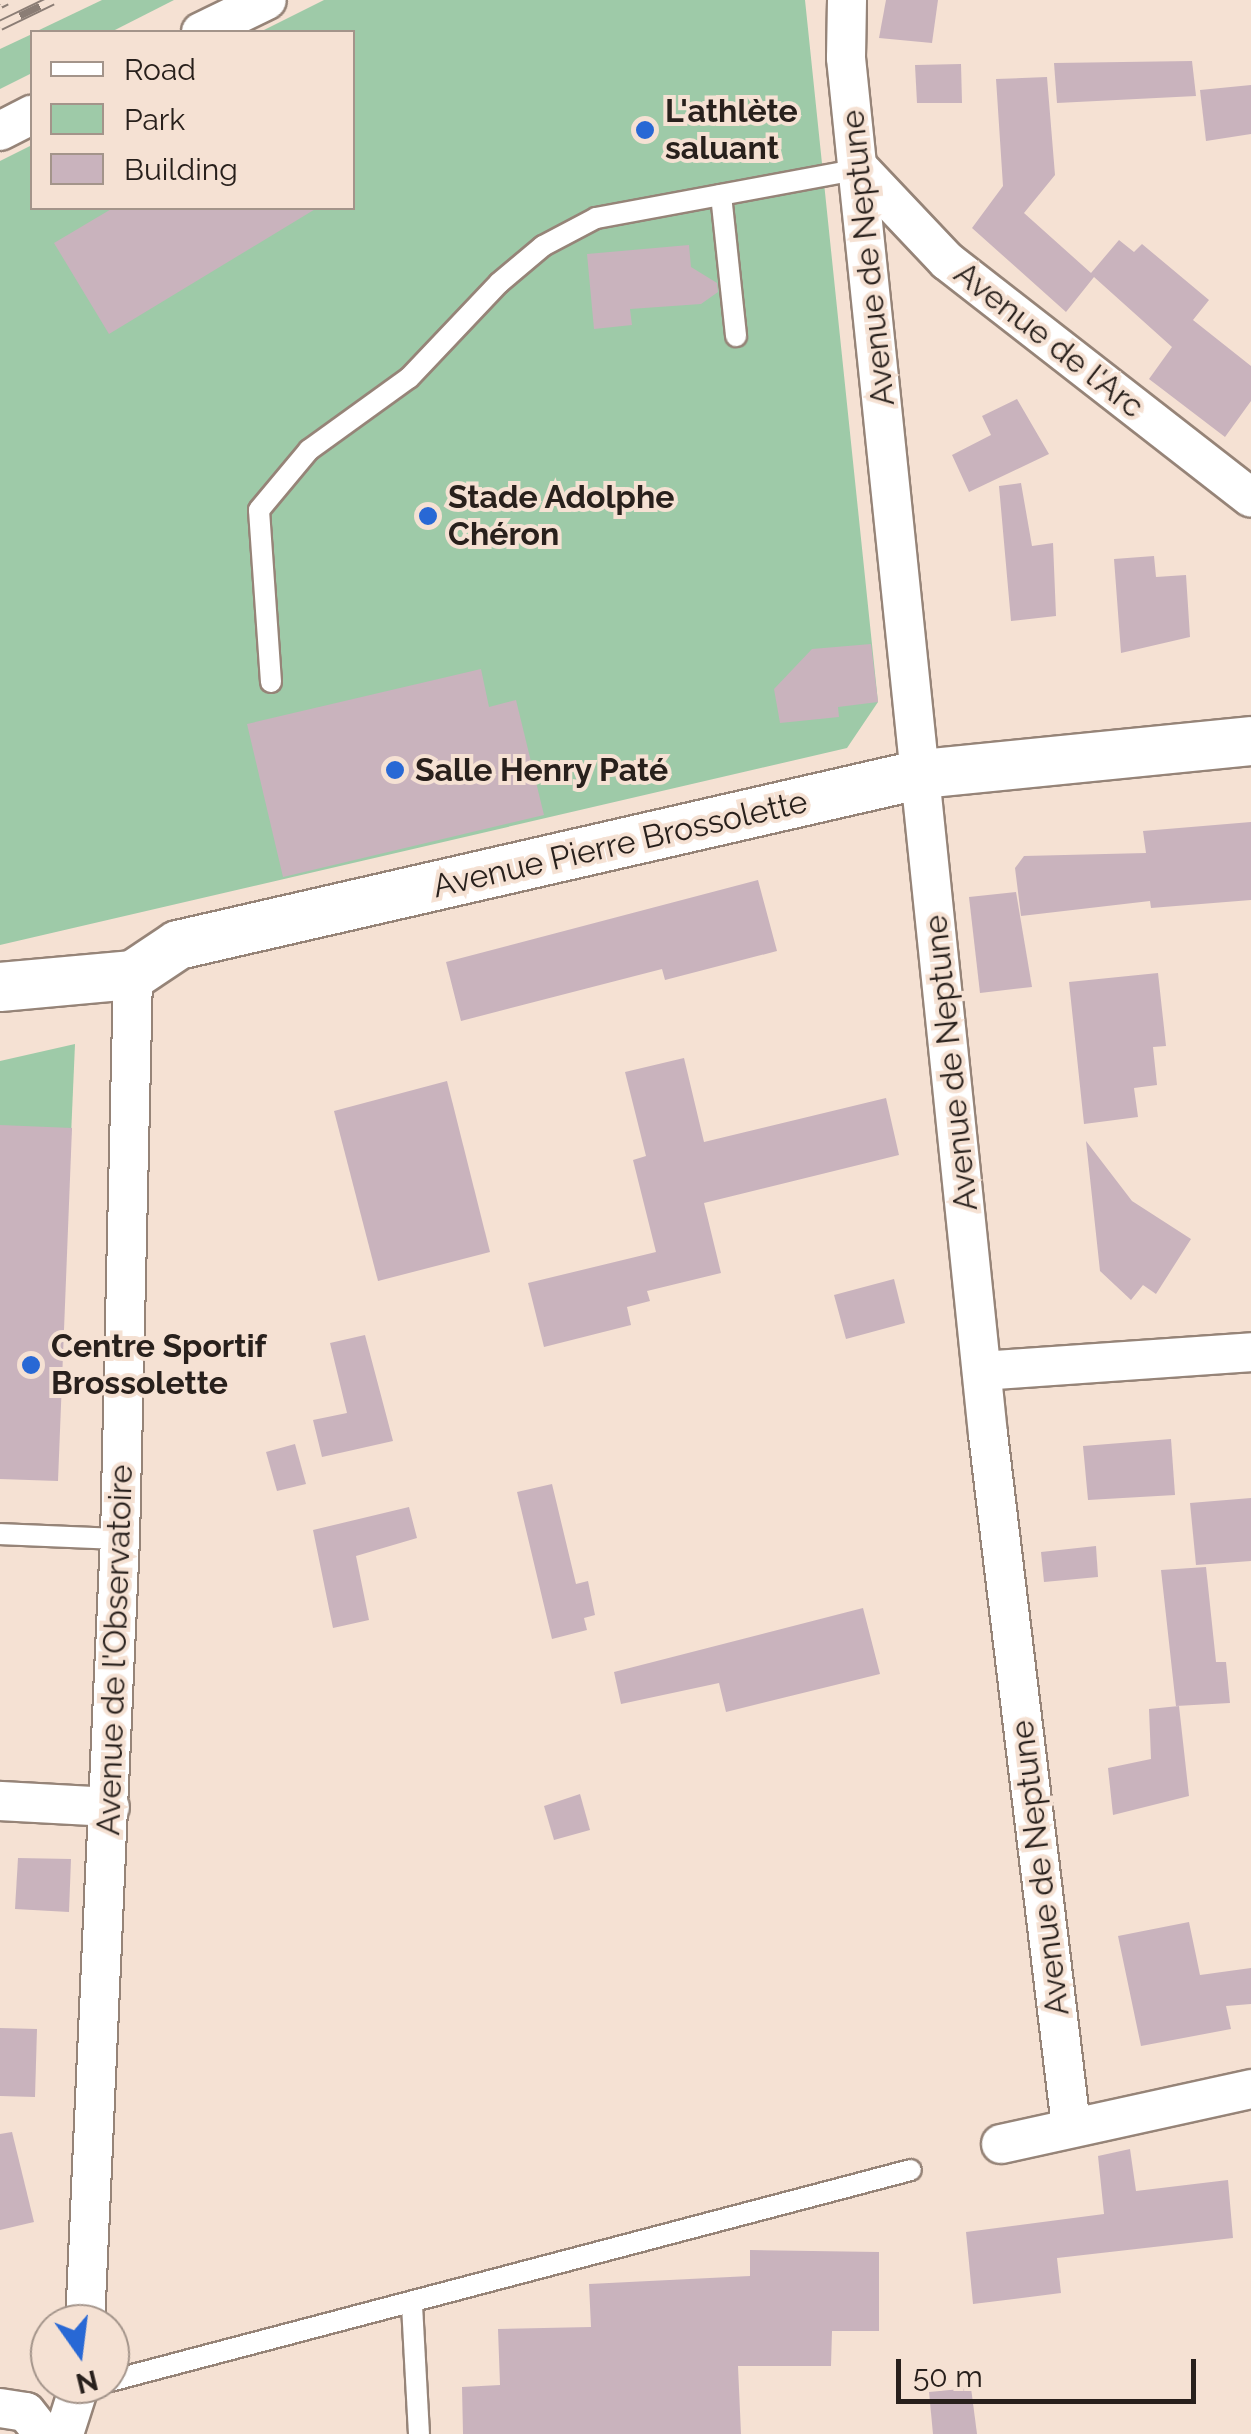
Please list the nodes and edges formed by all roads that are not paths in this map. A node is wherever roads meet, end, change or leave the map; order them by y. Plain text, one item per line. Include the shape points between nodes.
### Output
1 (267, 0) edge
2 (847, 0) edge
3 (205, 30) edge
4 (30, 117) edge
5 (0, 132) edge
6 (860, 169) junction
7 (721, 195) junction
8 (736, 336) dead end
9 (1251, 498) edge
10 (271, 682) dead end
11 (1251, 741) edge
12 (922, 774) junction
13 (133, 975) junction
14 (0, 988) edge
15 (1251, 1352) edge
16 (982, 1371) junction
17 (0, 1534) edge
18 (120, 1539) junction
19 (0, 1801) edge
20 (110, 1807) junction
21 (1251, 2090) edge
22 (1071, 2126) junction
23 (1001, 2144) dead end
24 (911, 2170) dead end
25 (86, 2304) edge
26 (412, 2305) junction
27 (130, 2376) edge
28 (74, 2404) edge
29 (0, 2408) edge
30 (43, 2434) edge
31 (64, 2434) edge
32 (419, 2434) edge

1 - 3 street
2 - 6 street, Avenue de Neptune
4 - 5 street
6 - 7 lane
6 - 9 street, Avenue de l'Arc via 947,260
6 - 12 street, Avenue de Neptune
7 - 8 lane
7 - 10 lane via 596,218 543,246 409,378 309,450 258,510
11 - 12 street, Avenue Pierre Brossolette
12 - 13 street, Avenue Pierre Brossolette via 178,945
12 - 16 street, Avenue de Neptune
13 - 14 street, Avenue Pierre Brossolette
13 - 18 street, Avenue de l'Observatoire
15 - 16 street
16 - 22 street, Avenue de Neptune
17 - 18 lane
18 - 20 street, Avenue de l'Observatoire
19 - 20 street
20 - 25 street, Avenue de l'Observatoire
21 - 22 street
22 - 23 street
24 - 26 lane
26 - 27 lane
26 - 32 lane
28 - 31 street
29 - 30 street via 26,2412

